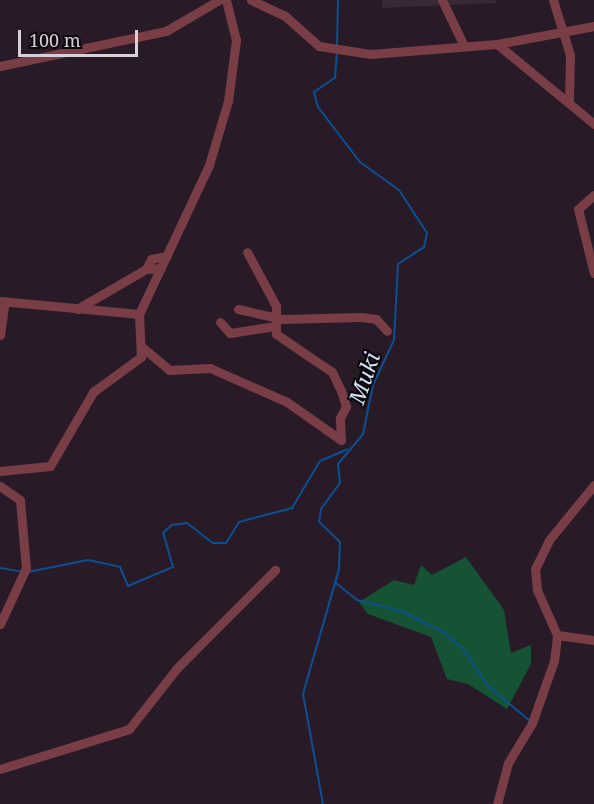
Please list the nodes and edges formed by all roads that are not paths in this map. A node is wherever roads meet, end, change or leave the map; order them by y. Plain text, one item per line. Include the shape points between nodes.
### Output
1 (219, 0) edge
2 (226, 0) edge
3 (251, 0) edge
4 (442, 0) edge
5 (553, 0) edge
6 (594, 26) edge
7 (561, 32) junction
8 (497, 44) junction
9 (464, 46) junction
10 (0, 66) edge
11 (568, 100) junction
12 (594, 124) edge
13 (594, 195) edge
14 (247, 252) dead end
15 (167, 256) junction
16 (146, 268) junction
17 (161, 268) junction
18 (594, 273) edge
19 (3, 301) edge
20 (77, 309) junction
21 (238, 309) dead end
22 (139, 314) junction
23 (220, 322) dead end
24 (276, 322) junction
25 (387, 331) dead end
26 (0, 335) edge
27 (142, 347) junction
28 (0, 471) edge
29 (594, 485) edge
30 (0, 486) edge
31 (275, 570) dead end
32 (0, 624) edge
33 (557, 635) junction
34 (594, 640) edge
35 (0, 769) edge
36 (497, 804) edge

1 - 10 street via 166,31
2 - 15 street via 236,40 228,101 208,165
3 - 9 street via 285,16 329,50 395,55
4 - 9 street
5 - 7 street
6 - 7 street
7 - 8 street
7 - 11 street via 571,66
8 - 9 street
8 - 11 street
11 - 12 street
13 - 18 street via 578,209
14 - 24 street via 276,306
15 - 16 street via 152,259
15 - 17 street
16 - 17 street
16 - 20 street
17 - 22 street
19 - 20 street
19 - 26 street
20 - 22 street
21 - 24 street
22 - 27 street
23 - 24 street via 230,333
24 - 25 street via 362,316 376,319
24 - 27 street via 276,334 332,372 346,406 340,418 341,440 287,402 210,368 169,370
27 - 28 street via 136,362 93,392 50,465
29 - 33 street via 549,540 535,569 537,590
30 - 32 street via 20,500 26,568
31 - 35 street via 177,668 129,729 117,737
33 - 34 street
33 - 36 street via 549,683 508,763

